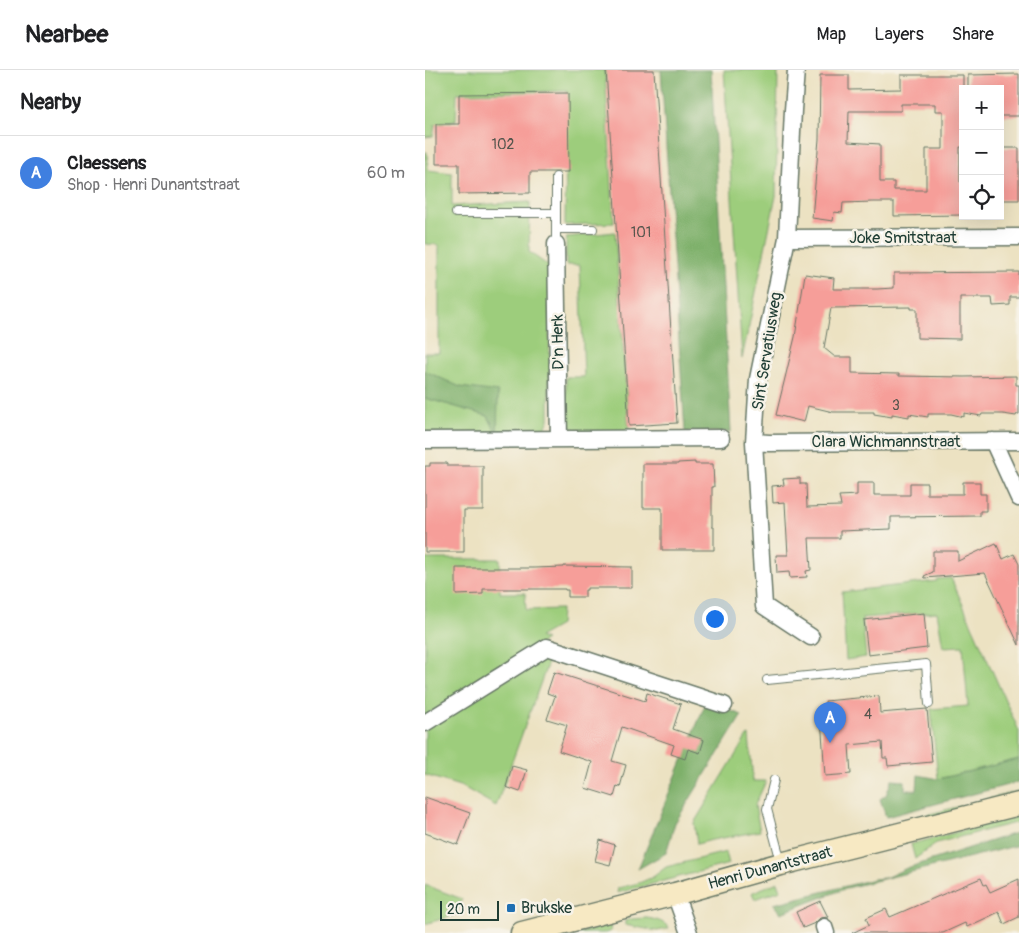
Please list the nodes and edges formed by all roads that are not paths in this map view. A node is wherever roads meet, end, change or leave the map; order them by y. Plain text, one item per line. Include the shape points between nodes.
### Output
1 (796, 70) edge
2 (556, 177) dead end
3 (556, 212) junction
4 (456, 213) dead end
5 (593, 228) dead end
6 (556, 237) junction
7 (1019, 237) edge
8 (787, 238) junction
9 (721, 438) dead end
10 (559, 439) junction
11 (425, 440) edge
12 (993, 441) junction
13 (1019, 441) edge
14 (754, 442) junction
15 (1019, 498) edge
16 (811, 637) dead end
17 (767, 680) dead end
18 (929, 704) dead end
19 (724, 706) dead end
20 (425, 723) edge
21 (774, 780) dead end
22 (1019, 804) edge
23 (781, 864) junction
24 (675, 894) junction
25 (521, 933) edge
26 (689, 933) edge

1 - 8 street, Sint Servatiusweg
2 - 3 lane
3 - 4 lane
3 - 6 lane
5 - 6 lane
6 - 10 street, D'n Herk
7 - 8 street, Joke Smitstraat
8 - 14 street, Sint Servatiusweg via 759,379
9 - 10 street
10 - 11 street
12 - 13 street, Clara Wichmannstraat
12 - 14 street, Clara Wichmannstraat
12 - 15 street
14 - 16 street, Sint Servatiusweg via 764,606
17 - 18 lane via 926,664
19 - 20 street via 547,647
21 - 23 lane via 767,809
22 - 23 street, Henri Dunantstraat
23 - 24 street, Henri Dunantstraat
24 - 25 street, Henri Dunantstraat
24 - 26 street

